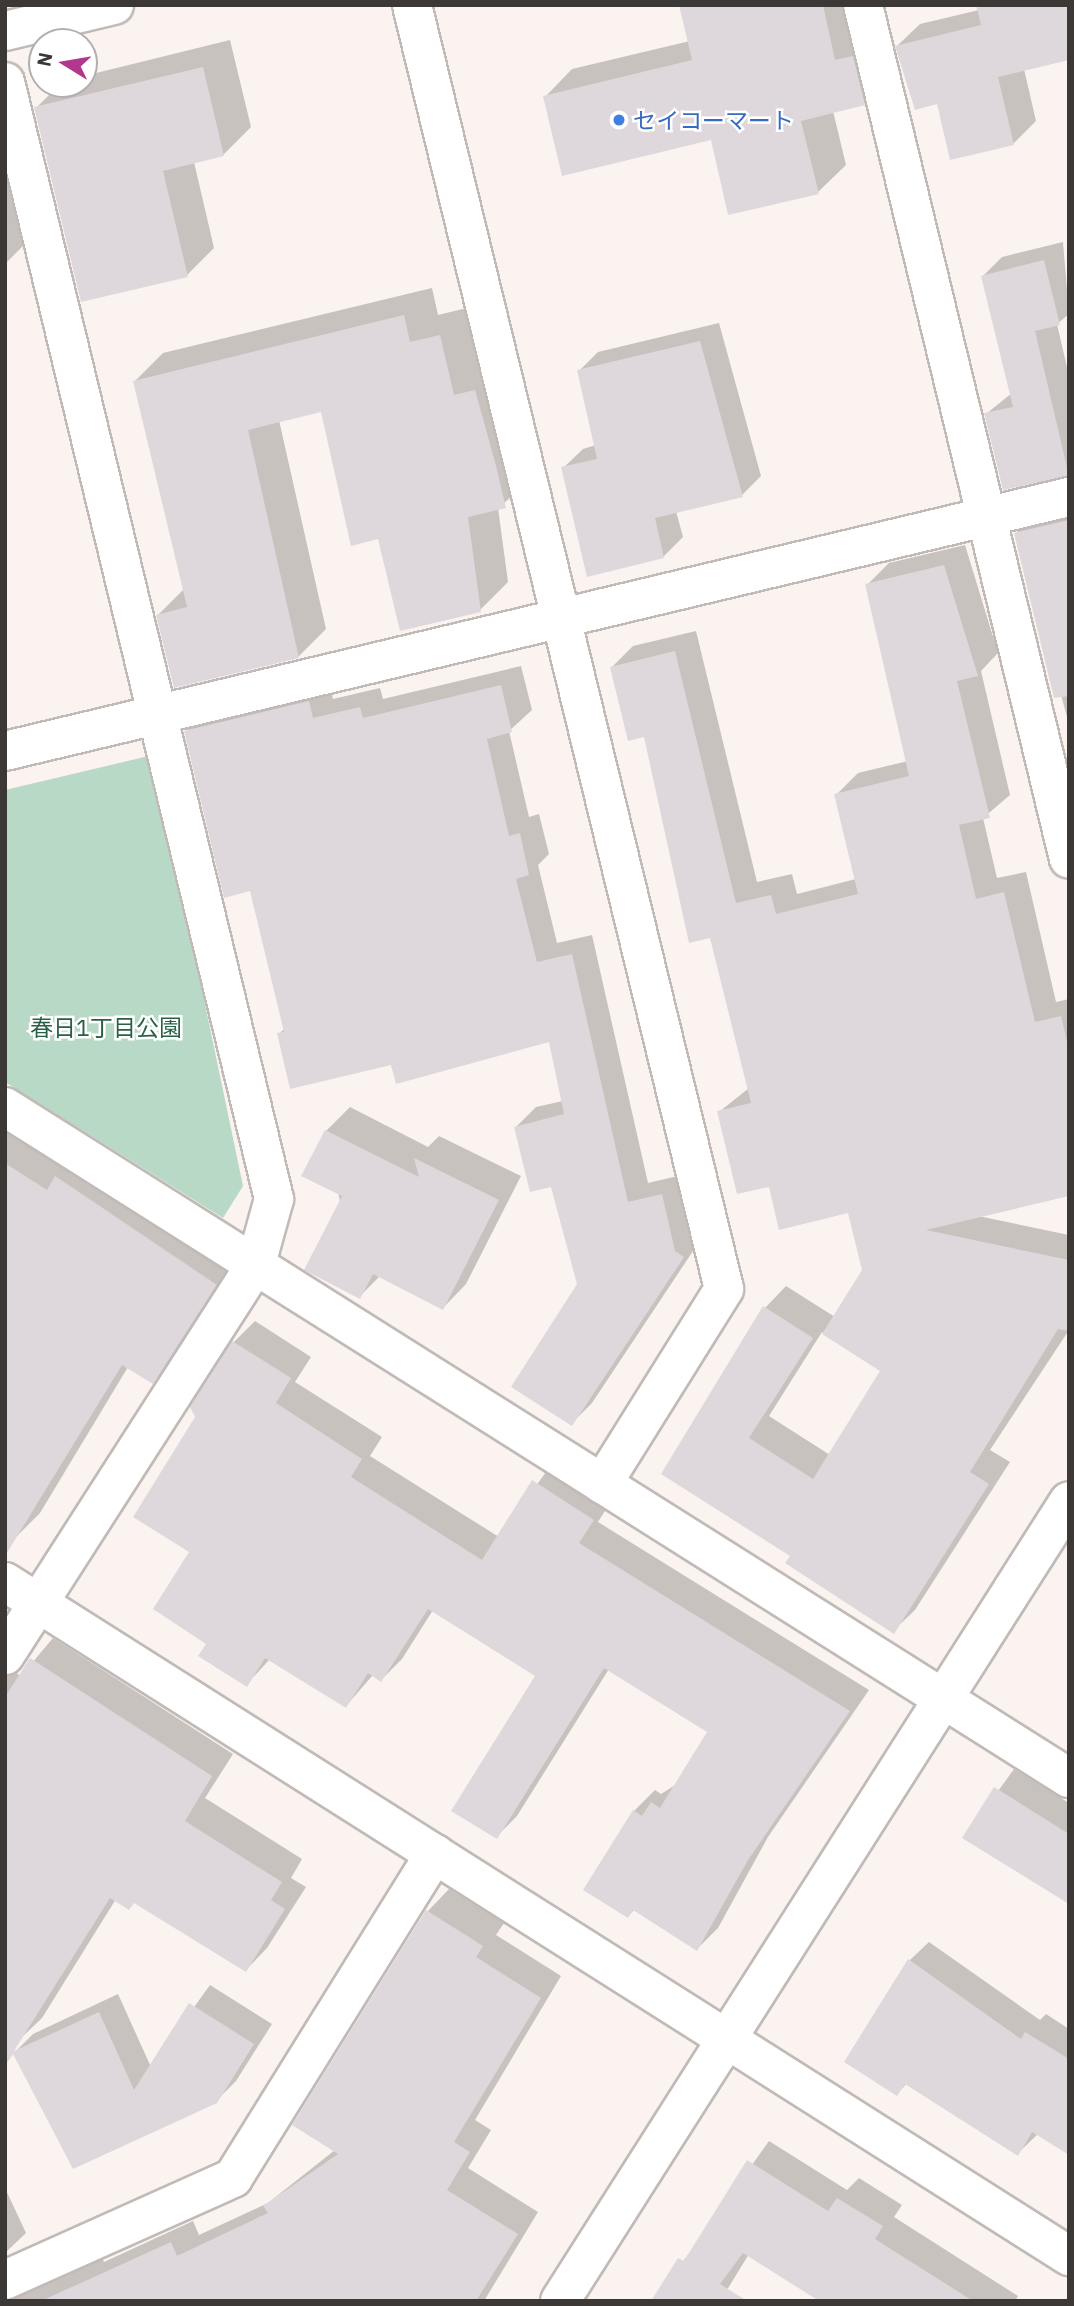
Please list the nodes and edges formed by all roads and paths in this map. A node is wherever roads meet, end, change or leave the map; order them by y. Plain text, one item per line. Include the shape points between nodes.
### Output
1 (114, 5) edge
2 (412, 5) edge
3 (863, 5) edge
4 (5, 31) edge
5 (5, 82) edge
6 (1069, 497) edge
7 (987, 516) junction
8 (561, 618) junction
9 (158, 715) junction
10 (5, 751) edge
11 (1069, 859) edge
12 (5, 1107) edge
13 (256, 1264) junction
14 (603, 1484) junction
15 (1069, 1500) edge
16 (5, 1582) edge
17 (38, 1603) junction
18 (5, 1655) edge
19 (943, 1698) junction
20 (1069, 1777) edge
21 (435, 1854) junction
22 (726, 2039) junction
23 (1069, 2256) edge
24 (5, 2280) edge
25 (560, 2301) edge

1 - 4 main road
2 - 8 main road
3 - 7 main road
5 - 9 main road
6 - 7 main road
7 - 8 main road
7 - 11 main road
8 - 9 main road
8 - 14 main road via 724,1289
9 - 10 main road
9 - 13 main road via 274,1199
12 - 13 main road
13 - 14 main road
13 - 17 main road
14 - 19 main road
15 - 19 main road
16 - 17 main road
17 - 18 main road
17 - 21 main road
19 - 20 main road
19 - 22 main road
21 - 22 main road
21 - 24 main road via 233,2178
22 - 23 main road
22 - 25 main road

